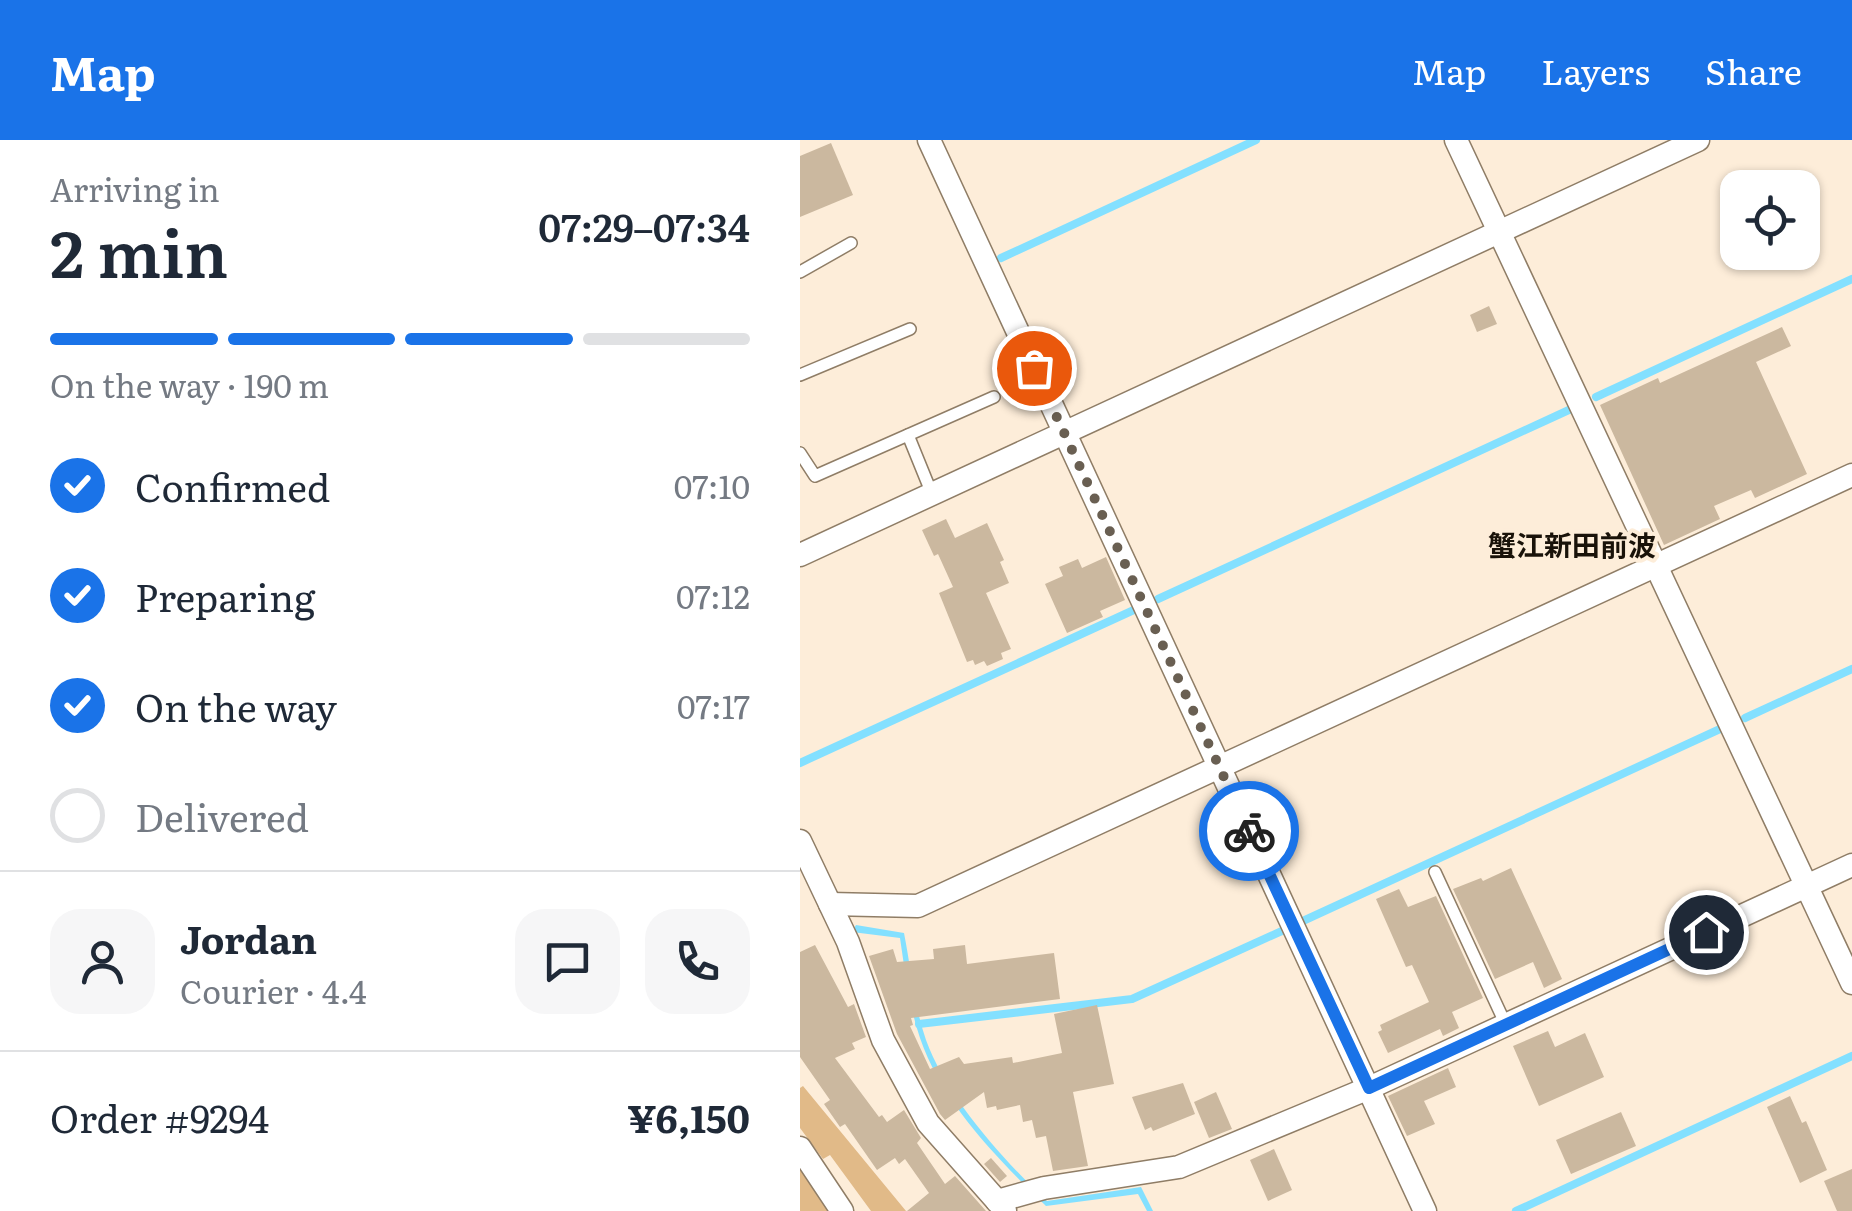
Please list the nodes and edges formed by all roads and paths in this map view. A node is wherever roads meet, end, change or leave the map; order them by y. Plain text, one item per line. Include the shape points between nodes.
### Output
1 (929, 140) edge
2 (1456, 140) edge
3 (1698, 140) edge
4 (1499, 232) junction
5 (852, 244) dead end
6 (800, 272) edge
7 (910, 329) dead end
8 (800, 375) edge
9 (994, 397) dead end
10 (1064, 432) junction
11 (908, 436) junction
12 (800, 452) edge
13 (1852, 475) edge
14 (932, 494) junction
15 (800, 555) edge
16 (1656, 566) junction
17 (1220, 767) junction
18 (800, 841) edge
19 (1852, 865) edge
20 (1436, 872) dead end
21 (1806, 886) junction
22 (830, 904) junction
23 (1852, 983) edge
24 (1506, 1024) junction
25 (1369, 1088) junction
26 (800, 1148) edge
27 (1001, 1206) edge
28 (842, 1211) edge
29 (1425, 1211) edge

1 - 10 street
2 - 4 street
3 - 4 street
4 - 10 street
4 - 16 street
5 - 6 lane
7 - 8 lane
9 - 11 lane
10 - 14 street
10 - 17 street
11 - 12 lane via 815,476
11 - 14 lane
13 - 16 street
14 - 15 street
16 - 17 street
16 - 21 street
17 - 22 street via 918,906
17 - 25 street
18 - 22 street
19 - 21 street
20 - 24 lane
21 - 23 street
21 - 24 street
22 - 27 street via 884,1040 928,1122
24 - 25 street
25 - 27 street via 1179,1167 1033,1191
25 - 29 street
26 - 28 street

